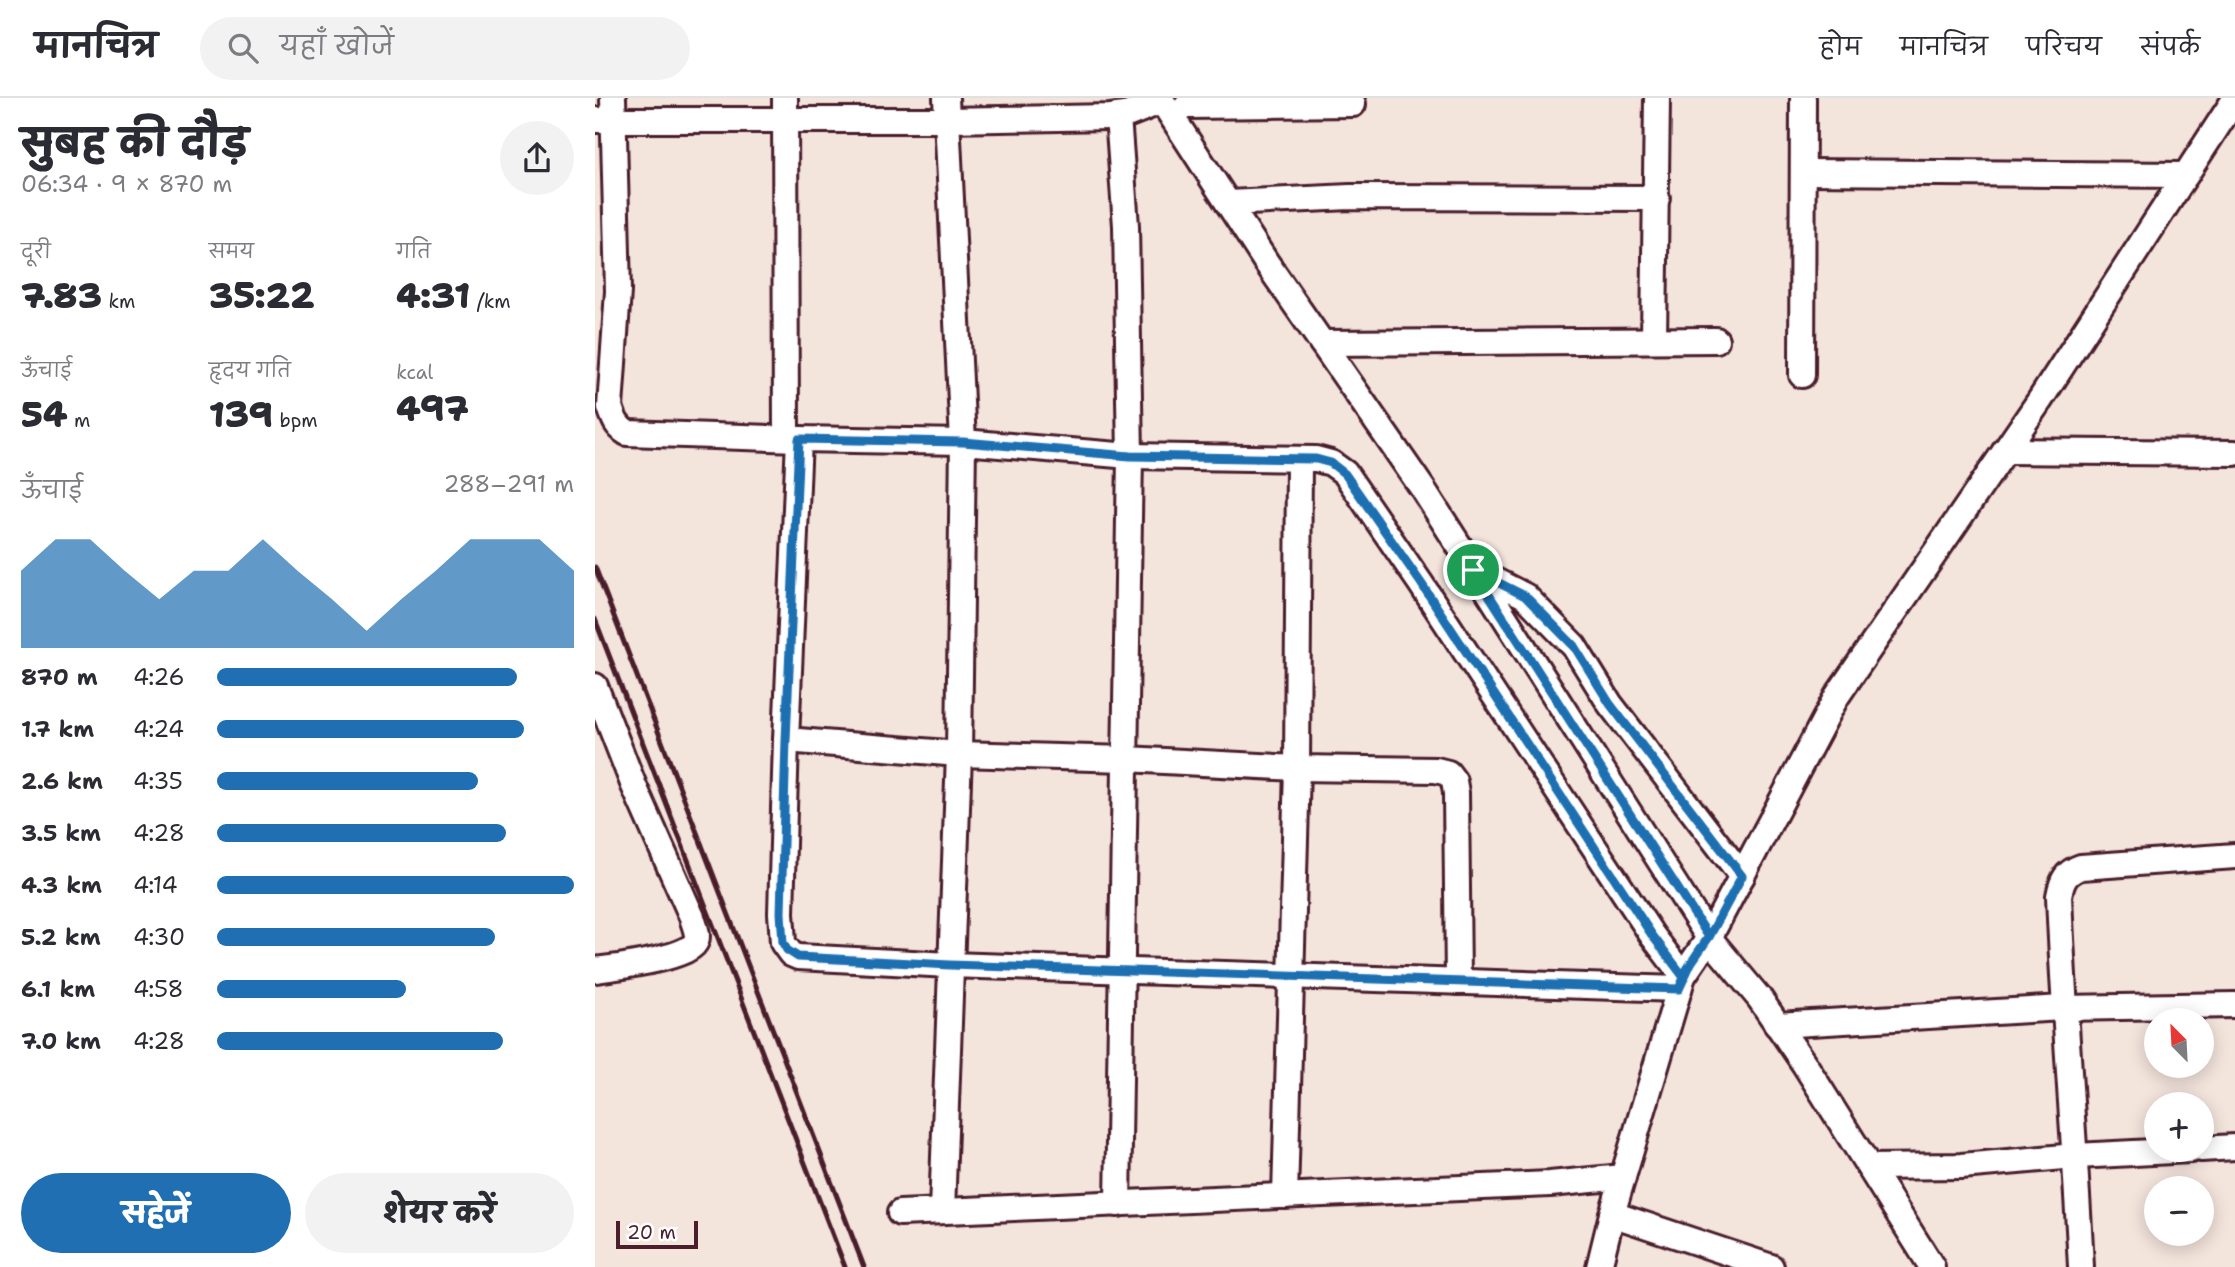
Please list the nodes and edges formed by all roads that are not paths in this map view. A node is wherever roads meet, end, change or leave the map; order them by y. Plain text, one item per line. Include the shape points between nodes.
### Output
1 (1657, 98) edge
2 (1803, 98) edge
3 (2235, 99) edge
4 (1158, 101) edge
5 (1187, 102) edge
6 (1353, 104) dead end
7 (785, 108) edge
8 (946, 109) edge
9 (607, 112) edge
10 (1123, 115) junction
11 (1188, 142) junction
12 (1803, 172) junction
13 (2186, 175) junction
14 (1657, 198) junction
15 (1228, 204) junction
16 (1654, 340) junction
17 (1716, 340) dead end
18 (1322, 343) junction
19 (1802, 375) dead end
20 (793, 439) junction
21 (963, 442) junction
22 (2005, 451) junction
23 (2235, 453) edge
24 (1130, 456) junction
25 (1299, 459) junction
26 (1473, 570) junction
27 (595, 686) edge
28 (786, 740) junction
29 (959, 754) junction
30 (1126, 758) junction
31 (1297, 768) junction
32 (2235, 856) edge
33 (1742, 876) junction
34 (1693, 962) junction
35 (950, 965) junction
36 (595, 970) edge
37 (1122, 971) junction
38 (1293, 976) junction
39 (1458, 982) junction
40 (2235, 1005) edge
41 (2063, 1008) junction
42 (1777, 1025) junction
43 (2235, 1147) edge
44 (2214, 1148) edge
45 (2144, 1152) edge
46 (2076, 1156) junction
47 (1869, 1167) junction
48 (1623, 1177) junction
49 (1285, 1196) junction
50 (1118, 1204) junction
51 (942, 1211) junction
52 (900, 1213) dead end
53 (1612, 1214) junction
54 (1599, 1267) edge
55 (1771, 1267) edge
56 (1932, 1267) edge
57 (2081, 1267) edge

1 - 14 street
2 - 12 street
3 - 13 street
4 - 10 street
4 - 11 street
5 - 6 street
5 - 11 street
7 - 8 street
7 - 9 street
7 - 20 street
8 - 10 street
8 - 21 street
9 - 20 street via 618,290 610,407 614,420 627,433
10 - 24 street
11 - 15 street
12 - 13 street
12 - 19 street
13 - 22 street
14 - 15 street via 1350,197
14 - 16 street
15 - 18 street
16 - 17 street
16 - 18 street
18 - 26 street
20 - 21 street
20 - 28 street
21 - 24 street
21 - 29 street
22 - 23 street
22 - 33 street via 1837,696
24 - 25 street
24 - 30 street
25 - 31 street
25 - 34 street via 1331,463 1345,474 1652,935
26 - 33 street via 1525,596 1574,646 1610,704
26 - 34 street
27 - 36 street via 692,917 697,939 689,950
28 - 29 street
28 - 35 street via 781,936 787,950 798,957
29 - 30 street
29 - 35 street
30 - 31 street
30 - 37 street
31 - 38 street
31 - 39 street via 1436,770 1452,776 1456,793
32 - 41 street via 2071,870 2059,896
33 - 34 street
34 - 39 street
34 - 42 street via 1760,999
34 - 48 street
35 - 37 street
35 - 51 street
37 - 38 street
37 - 50 street
38 - 39 street
38 - 49 street
40 - 41 street
41 - 42 street
41 - 46 street
42 - 47 street
43 - 44 street
45 - 46 street
46 - 47 street via 1961,1166
46 - 57 street
47 - 56 street
48 - 49 street
48 - 53 street
49 - 50 street
50 - 51 street
51 - 52 street
53 - 54 street
53 - 55 street

